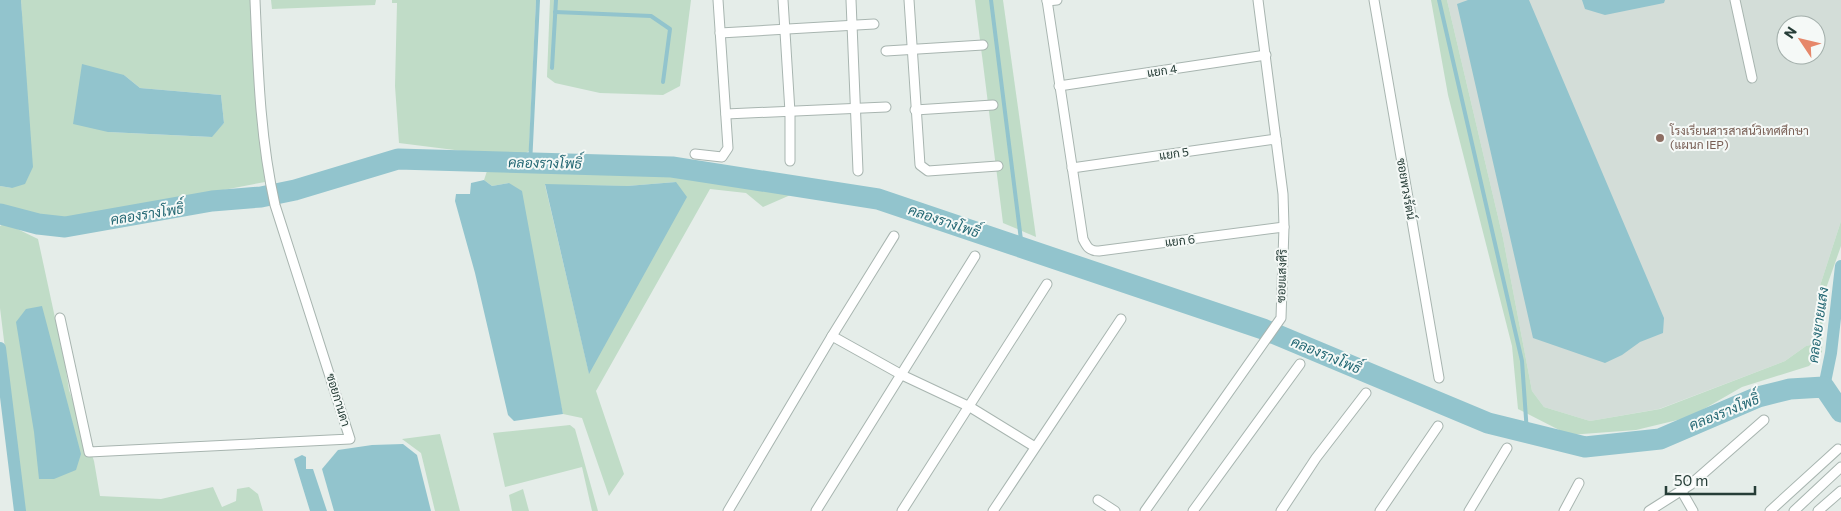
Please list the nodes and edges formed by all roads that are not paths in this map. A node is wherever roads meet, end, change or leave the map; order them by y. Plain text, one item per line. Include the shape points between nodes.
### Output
1 (256, 0) edge
2 (718, 0) edge
3 (783, 0) edge
4 (851, 0) edge
5 (909, 0) edge
6 (1057, 0) edge
7 (1258, 0) edge
8 (1374, 0) edge
9 (1735, 0) edge
10 (1047, 1) edge
11 (874, 24) dead end
12 (852, 25) junction
13 (785, 28) junction
14 (720, 32) junction
15 (982, 45) dead end
16 (910, 49) junction
17 (886, 51) dead end
18 (1266, 55) junction
19 (1752, 78) dead end
20 (1058, 86) junction
21 (993, 105) dead end
22 (886, 107) dead end
23 (856, 109) junction
24 (915, 110) junction
25 (790, 112) junction
26 (726, 114) junction
27 (1276, 139) junction
28 (695, 154) dead end
29 (790, 161) dead end
30 (998, 166) dead end
31 (1072, 168) junction
32 (858, 171) dead end
33 (1284, 227) junction
34 (894, 236) dead end
35 (975, 256) dead end
36 (1047, 284) dead end
37 (60, 318) dead end
38 (1121, 319) dead end
39 (832, 336) junction
40 (1300, 364) dead end
41 (902, 375) junction
42 (1439, 378) dead end
43 (1366, 393) dead end
44 (970, 407) junction
45 (1764, 420) dead end
46 (1438, 426) dead end
47 (1035, 447) junction
48 (1507, 448) dead end
49 (1838, 449) dead end
50 (1841, 467) edge
51 (1579, 483) dead end
52 (1682, 490) junction
53 (1841, 491) edge
54 (1098, 500) dead end
55 (728, 511) edge
56 (816, 511) edge
57 (902, 511) edge
58 (993, 511) edge
59 (1115, 511) edge
60 (1145, 511) edge
61 (1193, 511) edge
62 (1281, 511) edge
63 (1380, 511) edge
64 (1469, 511) edge
65 (1564, 511) edge
66 (1649, 511) edge
67 (1693, 511) edge
68 (1770, 511) edge
69 (1794, 511) edge
70 (1818, 511) edge

1 - 37 street, ซอยกานดา via 267,169 275,205 350,439 89,452
2 - 14 street
3 - 13 street
4 - 12 street
5 - 16 street
6 - 10 street
7 - 18 street, ซอยแสงศิริ
8 - 42 street, ซอยพวงรัตน์
9 - 19 street
10 - 20 street
11 - 12 street
12 - 13 street
12 - 23 street
13 - 14 street
13 - 25 street
14 - 26 street
15 - 16 street
16 - 17 street
16 - 24 street
18 - 20 street, แยก 4
18 - 27 street, ซอยแสงศิริ
20 - 31 street
21 - 24 street
22 - 23 street
23 - 25 street
23 - 32 street
24 - 30 street via 920,165 924,169
25 - 26 street
25 - 29 street
26 - 28 street via 728,148 725,154 722,157
27 - 31 street, แยก 5
27 - 33 street, ซอยแสงศิริ
31 - 33 street, แยก 6 via 1083,238 1092,251
33 - 60 street, ซอยแสงศิริ via 1281,318
34 - 39 street
35 - 41 street
36 - 44 street
38 - 47 street
39 - 41 street
39 - 55 street
40 - 61 street
41 - 44 street
41 - 56 street
43 - 62 street via 1316,458
44 - 47 street
44 - 57 street
45 - 52 street
46 - 63 street
47 - 58 street
48 - 64 street
49 - 68 street
50 - 69 street
51 - 65 street
52 - 66 street
52 - 67 street
53 - 70 street
54 - 59 street

